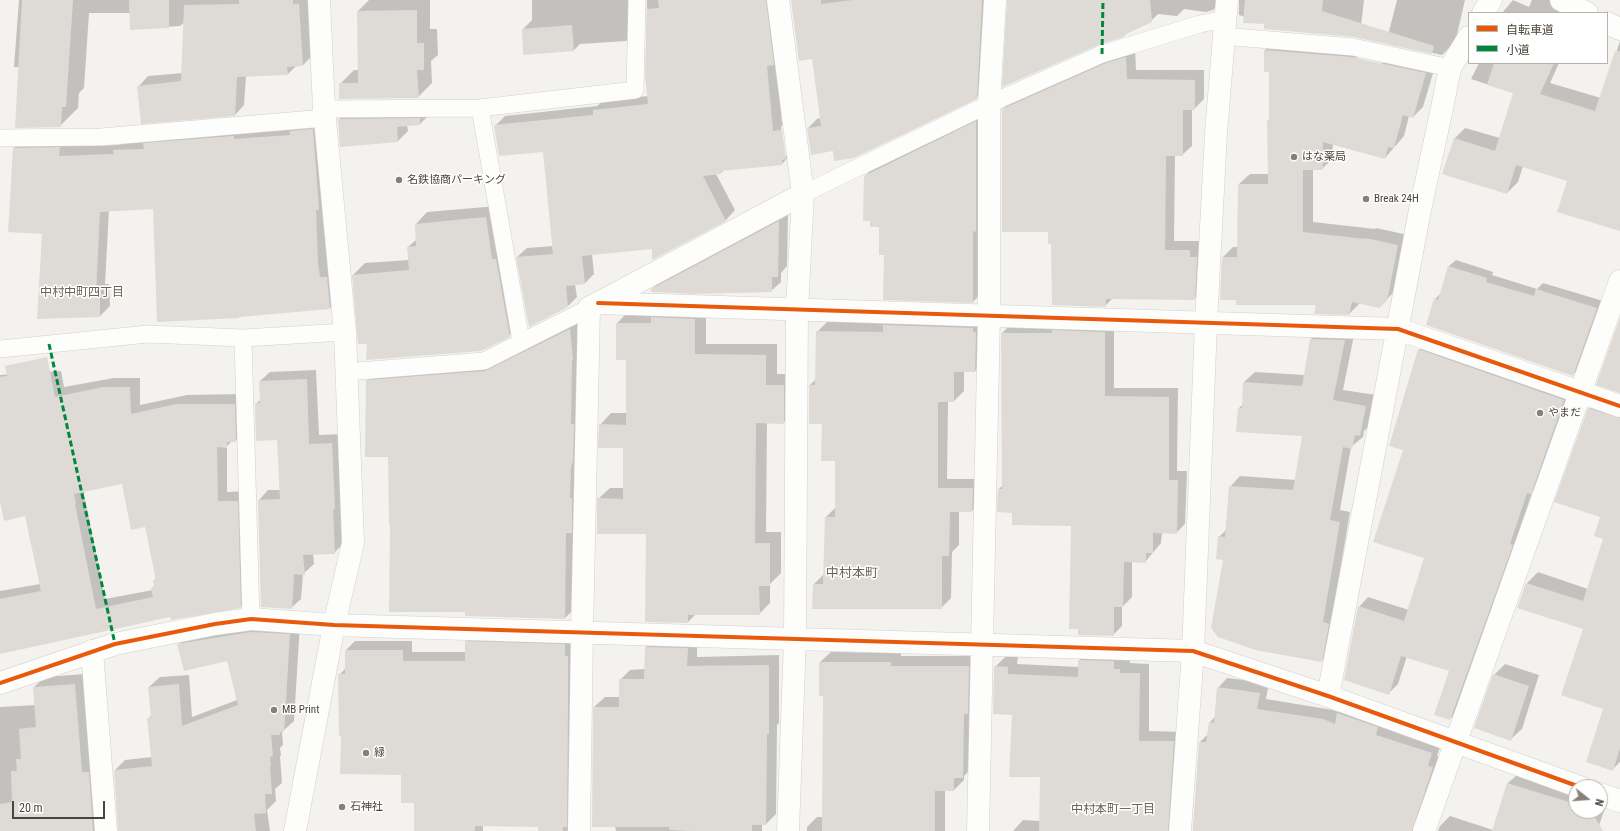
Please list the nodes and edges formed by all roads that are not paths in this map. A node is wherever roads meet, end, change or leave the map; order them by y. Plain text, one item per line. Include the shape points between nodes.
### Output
1 (319, 0) edge
2 (637, 0) edge
3 (778, 0) edge
4 (995, 0) edge
5 (1491, 0) edge
6 (1561, 0) edge
7 (1484, 12) edge
8 (1585, 12) edge
9 (1225, 18) edge
10 (1608, 23) edge
11 (1620, 29) edge
12 (1468, 39) edge
13 (1450, 68) junction
14 (988, 104) junction
15 (480, 108) junction
16 (324, 113) junction
17 (0, 138) edge
18 (803, 194) junction
19 (1620, 281) edge
20 (593, 305) junction
21 (797, 309) junction
22 (989, 316) junction
23 (1206, 323) junction
24 (1398, 329) junction
25 (345, 332) junction
26 (243, 338) junction
27 (521, 341) junction
28 (0, 349) edge
29 (346, 372) junction
30 (1581, 393) junction
31 (1620, 406) edge
32 (251, 619) junction
33 (334, 625) junction
34 (582, 633) junction
35 (795, 638) junction
36 (981, 643) junction
37 (92, 651) junction
38 (1193, 651) junction
39 (0, 683) edge
40 (1328, 696) junction
41 (1455, 743) junction
42 (1568, 783) edge
43 (1608, 797) edge
44 (1620, 801) edge
45 (106, 831) edge
46 (295, 831) edge
47 (579, 831) edge
48 (788, 831) edge
49 (978, 831) edge
50 (1180, 831) edge
51 (1424, 831) edge

1 - 16 street
2 - 15 lane via 635,90
3 - 18 street
4 - 14 street
5 - 7 street
6 - 8 street
9 - 13 lane
9 - 14 lane via 1102,54
9 - 23 street
10 - 11 street
12 - 13 street
13 - 24 street
14 - 18 lane
14 - 22 street
15 - 16 lane
15 - 27 lane
16 - 17 lane via 101,137
16 - 25 street
18 - 20 street
18 - 21 street
19 - 30 street
20 - 21 street
20 - 27 lane
20 - 34 street
21 - 22 street
21 - 35 street
22 - 23 street
22 - 36 street
23 - 24 street
23 - 38 street
24 - 30 street
24 - 40 street
25 - 26 lane
25 - 29 street
26 - 28 lane via 148,334
26 - 32 lane
27 - 29 lane via 484,361
29 - 33 street via 353,543
30 - 31 street
30 - 41 street
32 - 33 street
32 - 37 street via 115,644
33 - 34 street
33 - 46 street
34 - 35 street
34 - 47 street
35 - 36 street
35 - 48 street
36 - 38 street
36 - 49 street
37 - 39 street
37 - 45 street
38 - 40 street
38 - 50 street
40 - 41 street
41 - 42 street
41 - 51 street
43 - 44 street

